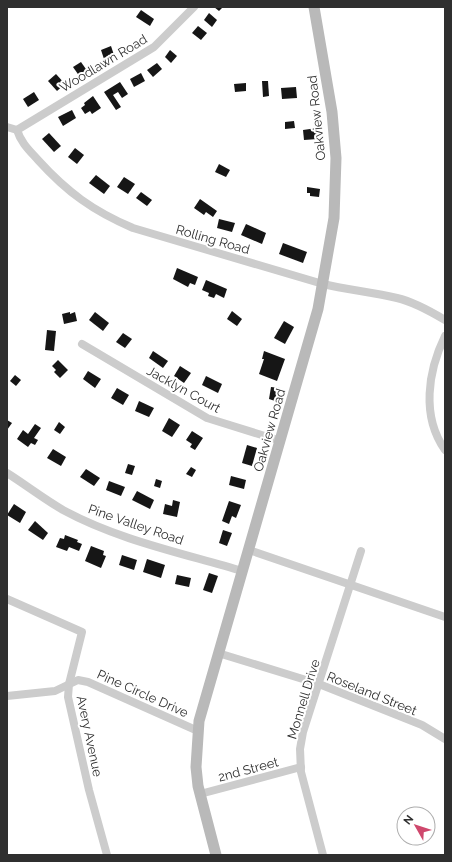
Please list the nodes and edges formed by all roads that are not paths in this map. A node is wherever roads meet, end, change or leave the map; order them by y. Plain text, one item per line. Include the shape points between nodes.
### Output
1 (194, 7) edge
2 (314, 7) edge
3 (7, 128) edge
4 (17, 130) junction
5 (323, 284) junction
6 (445, 320) edge
7 (445, 336) edge
8 (82, 344) dead end
9 (281, 441) junction
10 (445, 450) edge
11 (7, 473) edge
12 (249, 550) junction
13 (361, 551) dead end
14 (242, 571) junction
15 (350, 585) junction
16 (7, 599) edge
17 (445, 618) edge
18 (218, 653) junction
19 (69, 684) junction
20 (319, 684) junction
21 (7, 696) edge
22 (198, 731) junction
23 (445, 739) edge
24 (301, 767) junction
25 (200, 794) junction
26 (107, 855) edge
27 (216, 855) edge
28 (323, 855) edge

1 - 4 street, Woodlawn Road via 154,47
2 - 5 street, Oakview Road via 332,112 336,158 334,218
3 - 4 street
4 - 5 street, Rolling Road via 20,139 58,182 107,217 133,228
5 - 6 street, Rolling Road via 397,298 427,309
5 - 9 street, Oakview Road
7 - 10 street via 432,371 429,389 435,432
8 - 9 street, Jacklyn Court via 207,418
9 - 12 street, Oakview Road
11 - 14 street, Pine Valley Road via 63,510 93,524
12 - 14 street, Oakview Road
12 - 15 street
13 - 15 street, Monnell Drive
14 - 18 street, Oakview Road
15 - 17 street
15 - 20 street, Monnell Drive
16 - 19 street, Avery Avenue via 82,632
18 - 20 street, Roseland Street
18 - 22 street, Oakview Road
19 - 21 street, Pine Circle Drive via 55,691
19 - 22 street, Pine Circle Drive via 78,680 88,682
19 - 26 street, Avery Avenue via 70,710
20 - 23 street, Roseland Street via 422,725
20 - 24 street, Monnell Drive via 303,732 300,749
22 - 25 street, Oakview Road via 196,767
24 - 25 street, 2nd Street
24 - 28 street, Monnell Drive
25 - 27 street, Oakview Road

